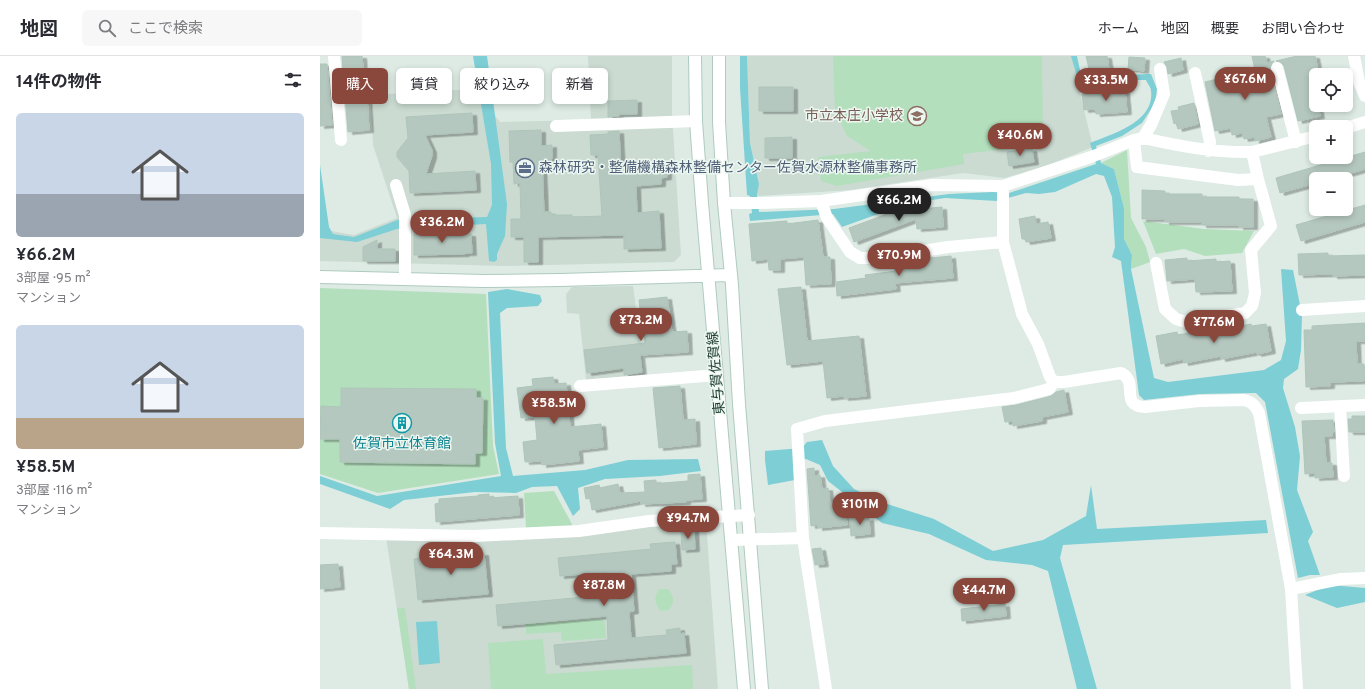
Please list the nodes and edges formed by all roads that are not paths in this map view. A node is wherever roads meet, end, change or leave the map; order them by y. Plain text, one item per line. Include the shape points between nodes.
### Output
1 (334, 56) edge
2 (695, 56) edge
3 (719, 56) edge
4 (1354, 56) edge
5 (1277, 68) dead end
6 (1160, 69) dead end
7 (1195, 73) dead end
8 (1365, 96) edge
9 (696, 121) junction
10 (1365, 122) edge
11 (556, 126) dead end
12 (1353, 126) edge
13 (1309, 138) edge
14 (1139, 139) junction
15 (341, 140) dead end
16 (1296, 142) junction
17 (1208, 151) junction
18 (1252, 152) junction
19 (1258, 179) junction
20 (396, 185) dead end
21 (1003, 192) junction
22 (724, 203) junction
23 (824, 209) junction
24 (1003, 242) junction
25 (1156, 263) dead end
26 (730, 275) junction
27 (708, 276) junction
28 (320, 277) edge
29 (405, 278) junction
30 (1365, 306) edge
31 (1302, 310) dead end
32 (717, 375) junction
33 (1054, 382) junction
34 (580, 386) dead end
35 (1365, 405) edge
36 (1340, 406) junction
37 (1301, 408) dead end
38 (1344, 476) dead end
39 (730, 515) junction
40 (749, 515) junction
41 (320, 533) edge
42 (803, 538) junction
43 (732, 540) junction
44 (750, 540) junction
45 (1365, 578) edge
46 (1291, 589) junction
47 (744, 689) edge
48 (762, 689) edge
49 (826, 689) edge
50 (1297, 689) edge

1 - 15 street
2 - 9 street, 東与賀佐賀線
3 - 22 street, 東与賀佐賀線
4 - 8 street via 1359,82
5 - 16 street
6 - 14 street via 1164,94 1151,125
7 - 17 street via 1210,142
9 - 11 street
9 - 27 street, 東与賀佐賀線
10 - 12 street
13 - 16 street
14 - 17 street
14 - 19 street via 1137,167 1238,180
14 - 21 street
16 - 18 street
17 - 18 street
18 - 19 street
19 - 25 street via 1271,226 1251,250 1255,294 1252,306 1245,313 1186,322 1176,319 1164,309
20 - 29 street via 405,215
21 - 23 street via 932,185
21 - 24 street
22 - 23 street
22 - 26 street, 東与賀佐賀線
23 - 24 street via 850,252 860,258 879,258
24 - 33 street via 1022,314
26 - 27 street
26 - 40 street, 東与賀佐賀線
27 - 29 street via 560,280
27 - 32 street, 東与賀佐賀線
28 - 29 street
30 - 31 street
32 - 34 street
32 - 39 street, 東与賀佐賀線
33 - 42 street via 1049,389 1014,398 824,421 797,429
33 - 46 street via 1121,373 1126,375 1129,381 1131,399 1137,406 1199,401 1251,402 1259,413
35 - 36 street
36 - 37 street
36 - 38 street
39 - 40 street
39 - 41 street via 649,521 579,532 474,536
39 - 43 street, 東与賀佐賀線
40 - 44 street, 東与賀佐賀線
42 - 44 street
42 - 49 street
43 - 44 street
43 - 47 street, 東与賀佐賀線
44 - 48 street, 東与賀佐賀線
45 - 46 street via 1341,579
46 - 50 street

